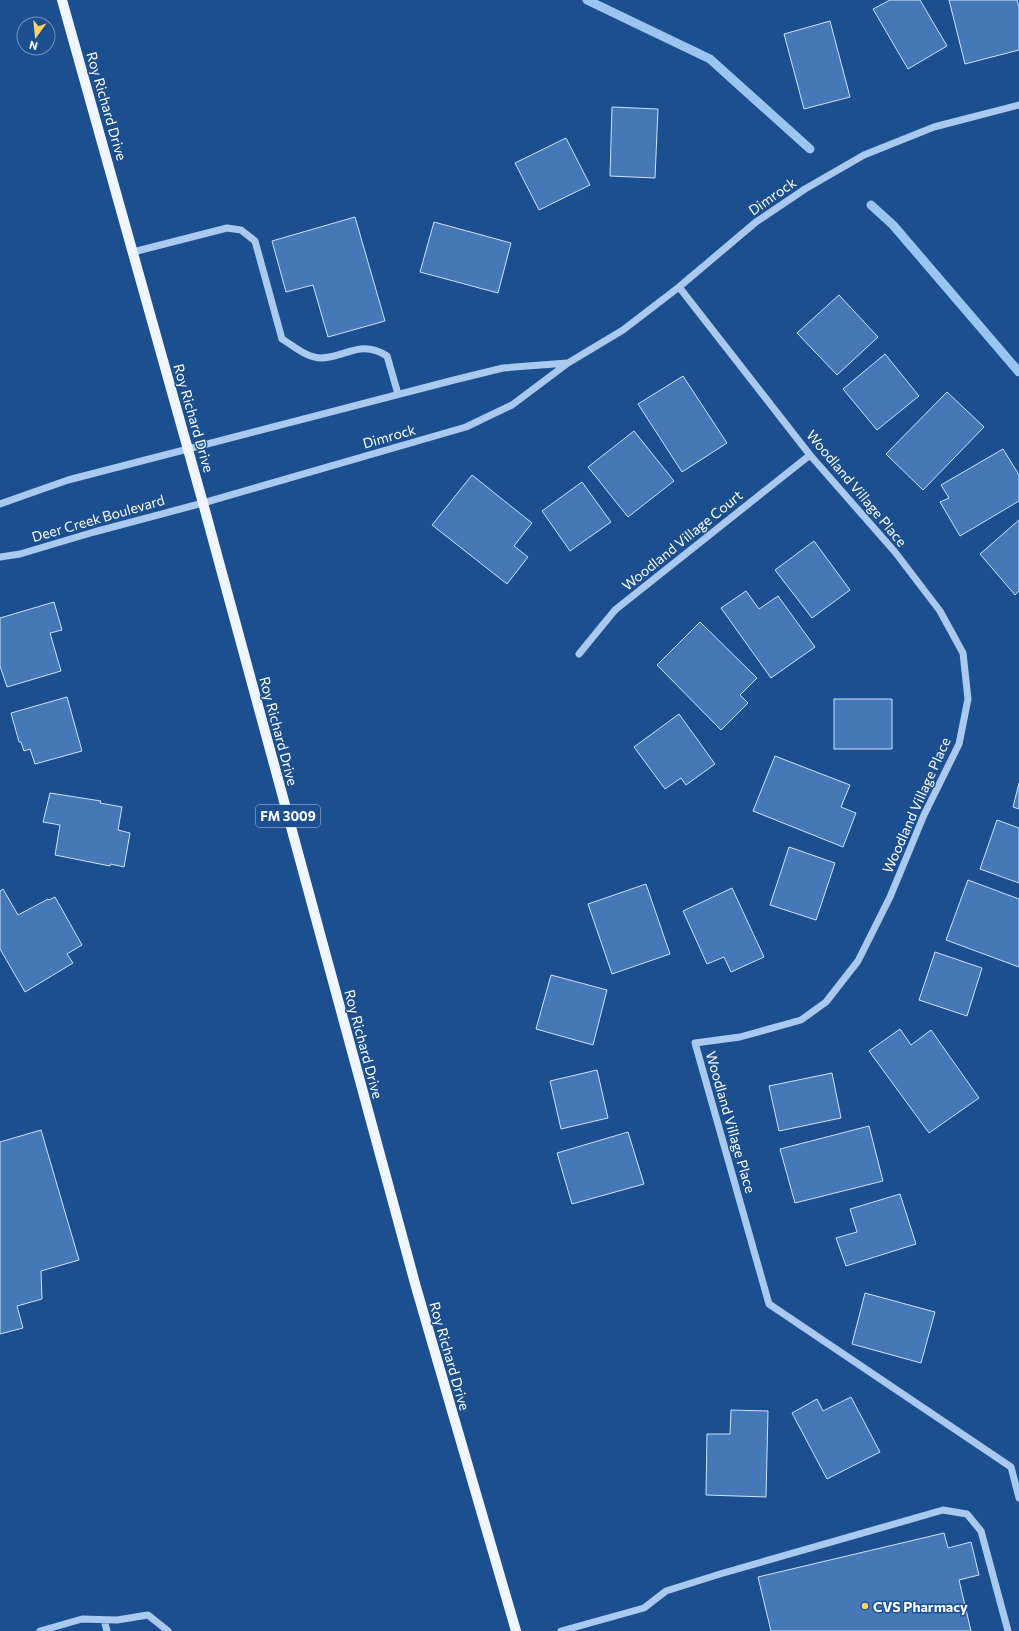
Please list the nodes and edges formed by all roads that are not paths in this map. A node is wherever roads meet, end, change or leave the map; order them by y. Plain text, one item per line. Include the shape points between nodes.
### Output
1 (62, 0) edge
2 (1019, 105) edge
3 (133, 252) junction
4 (679, 287) junction
5 (568, 363) junction
6 (398, 394) junction
7 (188, 448) junction
8 (810, 454) junction
9 (203, 503) junction
10 (0, 504) edge
11 (0, 558) edge
12 (579, 654) dead end
13 (1019, 1498) edge
14 (104, 1620) junction
15 (40, 1631) edge
16 (106, 1631) edge
17 (168, 1631) edge
18 (516, 1631) edge
19 (561, 1631) edge
20 (1008, 1631) edge

1 - 3 main road, Roy Richard Drive / FM 3009
2 - 4 street, Dimrock via 934,127 864,155 805,189 756,222
3 - 6 street via 227,228 241,230 254,241 282,339 308,355 321,358 360,349 378,350 387,356
3 - 7 main road, Roy Richard Drive / FM 3009
4 - 5 street, Dimrock via 623,330
4 - 8 street, Woodland Village Place
5 - 6 street, Dimrock via 502,368
5 - 9 street, Dimrock via 512,405 466,427
6 - 7 street, Dimrock
7 - 9 main road, Roy Richard Drive / FM 3009
7 - 10 street via 68,480
8 - 12 street, Woodland Village Court via 614,610
8 - 13 street, Woodland Village Place via 895,552 940,611 963,653 968,699 958,744 924,815 890,898 858,961 826,1002 801,1020 740,1037 695,1043 769,1304 1011,1467
9 - 11 street, Deer Creek Boulevard
9 - 18 main road, Roy Richard Drive / FM 3009 via 416,1288
14 - 15 street via 82,1619
14 - 16 street
14 - 17 street via 148,1615
19 - 20 street via 644,1608 666,1591 943,1510 967,1514 981,1531

